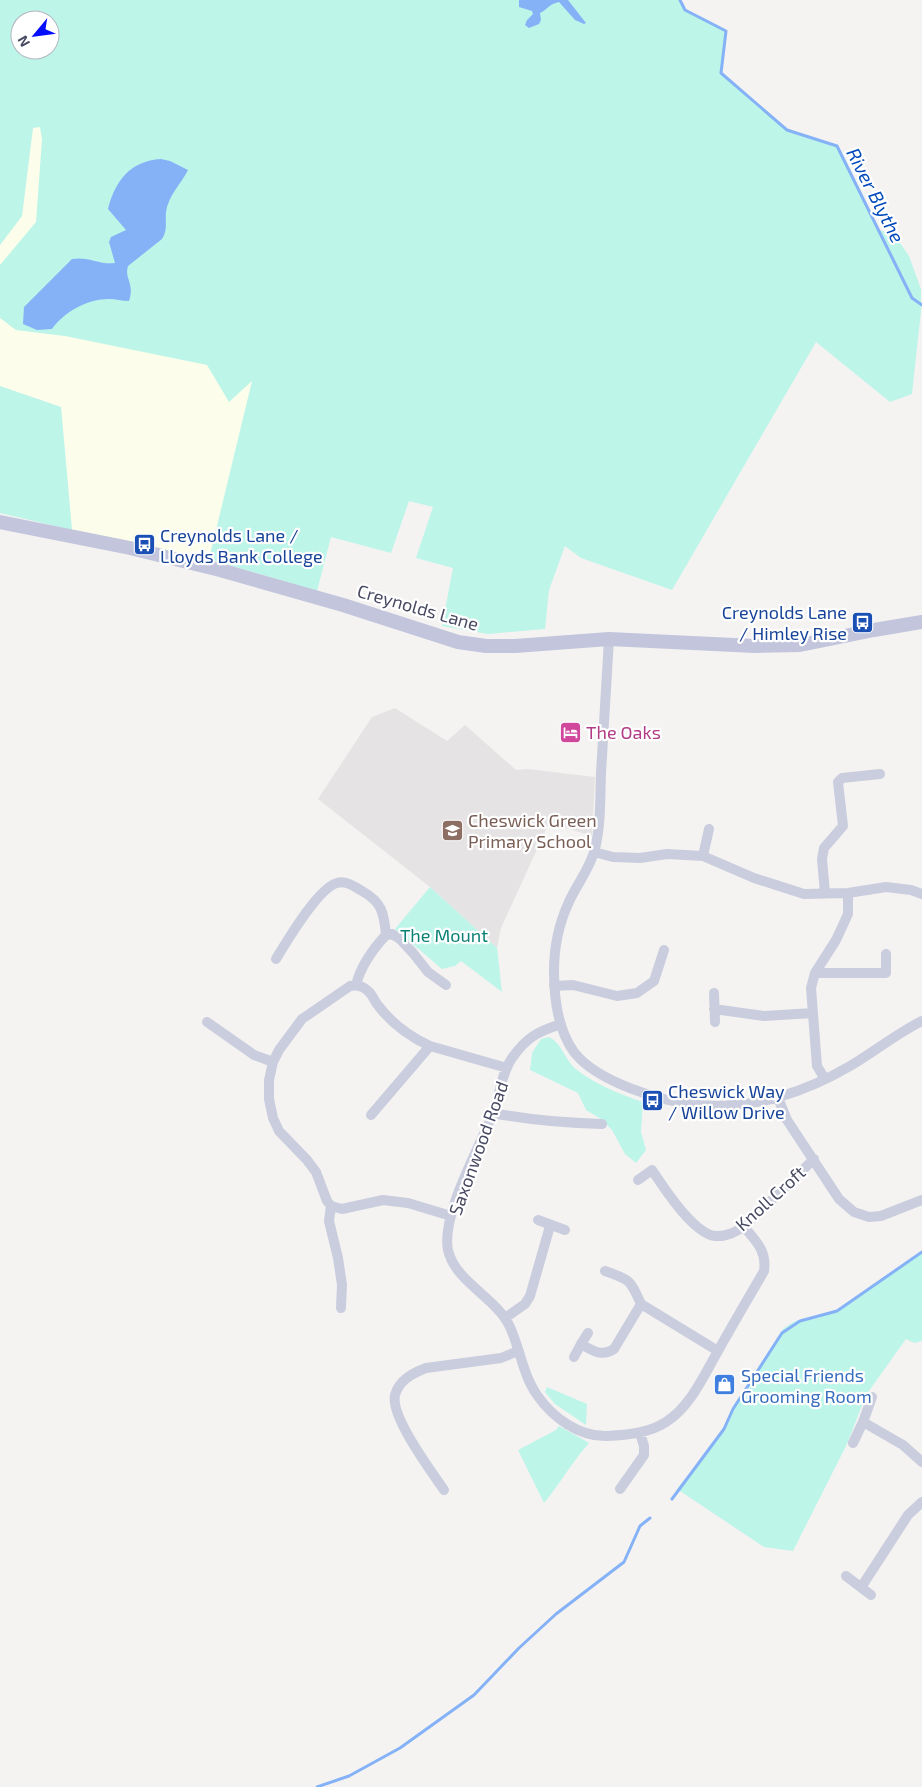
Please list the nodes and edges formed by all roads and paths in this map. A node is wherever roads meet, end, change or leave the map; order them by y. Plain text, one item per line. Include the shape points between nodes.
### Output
1 (0, 522) edge
2 (922, 622) edge
3 (608, 639) junction
4 (880, 774) dead end
5 (709, 829) dead end
6 (594, 852) junction
7 (703, 856) junction
8 (825, 893) junction
9 (848, 893) junction
10 (922, 894) edge
11 (386, 935) junction
12 (664, 950) dead end
13 (886, 954) dead end
14 (276, 959) dead end
15 (815, 973) junction
16 (356, 985) junction
17 (446, 985) dead end
18 (554, 986) junction
19 (714, 993) dead end
20 (714, 1009) junction
21 (813, 1013) junction
22 (922, 1021) edge
23 (207, 1022) dead end
24 (715, 1022) dead end
25 (561, 1024) junction
26 (430, 1046) junction
27 (273, 1062) junction
28 (507, 1068) junction
29 (825, 1079) junction
30 (778, 1098) junction
31 (493, 1114) junction
32 (371, 1115) dead end
33 (602, 1124) dead end
34 (814, 1159) junction
35 (638, 1180) dead end
36 (922, 1200) edge
37 (331, 1206) junction
38 (452, 1216) junction
39 (538, 1220) dead end
40 (550, 1226) junction
41 (744, 1227) junction
42 (564, 1230) dead end
43 (605, 1271) dead end
44 (641, 1304) junction
45 (341, 1308) dead end
46 (505, 1318) junction
47 (588, 1333) dead end
48 (581, 1344) junction
49 (518, 1351) junction
50 (718, 1351) junction
51 (574, 1357) dead end
52 (872, 1397) dead end
53 (863, 1422) junction
54 (640, 1432) junction
55 (853, 1443) dead end
56 (922, 1462) edge
57 (620, 1489) dead end
58 (444, 1490) dead end
59 (922, 1502) edge
60 (846, 1576) dead end
61 (862, 1586) junction
62 (871, 1595) dead end

1 - 3 street, Creynolds Lane via 220,570 458,642 515,646
2 - 3 street, Creynolds Lane via 800,645
3 - 6 street via 600,824
4 - 8 street via 842,778 838,782 843,826 824,848
5 - 7 street
6 - 7 street via 640,858 667,854
6 - 18 street via 562,920 554,956
7 - 8 street via 781,888 804,894
8 - 9 street
9 - 10 street via 886,887
9 - 15 street via 848,914
11 - 14 street via 384,914 379,904 354,886 336,883 321,893
11 - 16 street via 359,971
11 - 17 street via 392,934 400,939 428,972
12 - 18 street via 654,981 636,993 617,996 573,985
13 - 15 street via 886,973
15 - 21 street via 811,988
16 - 26 street via 369,991 393,1024
16 - 27 street via 302,1019
18 - 25 street
19 - 20 street
20 - 21 street via 764,1016
20 - 24 street
21 - 29 street via 817,1066
22 - 29 street
23 - 27 street via 254,1055
25 - 28 street, Saxonwood Road via 532,1036
25 - 30 street via 573,1051 593,1071 640,1091 698,1105 731,1105
26 - 28 street
26 - 32 street
27 - 37 street via 269,1099 273,1118 279,1131 316,1172
28 - 31 street, Saxonwood Road
29 - 30 street
30 - 34 street via 787,1120
31 - 33 street
31 - 38 street, Saxonwood Road via 470,1162
34 - 36 street via 839,1198 854,1212 869,1217 881,1216
34 - 41 street, Knoll Croft
35 - 41 street, Knoll Croft via 652,1170 691,1222 705,1233 725,1235
37 - 38 street via 342,1209 383,1200 408,1203
37 - 45 street via 329,1221 342,1284
38 - 46 street, Saxonwood Road via 448,1250 452,1261
39 - 40 street
40 - 42 street
40 - 46 street via 530,1296 525,1304
41 - 50 street, Saxonwood Road via 764,1251 764,1271
43 - 44 street via 632,1283
44 - 48 street via 614,1349 602,1354
44 - 50 street
46 - 49 street, Saxonwood Road
47 - 48 street
48 - 51 street
49 - 54 street, Saxonwood Road via 538,1396 568,1426 601,1436
49 - 58 street via 501,1358 426,1368 399,1386 395,1396 398,1417
50 - 54 street, Saxonwood Road via 680,1410 658,1426
52 - 53 street
53 - 55 street
53 - 56 street via 903,1445
54 - 57 street via 644,1455
59 - 61 street via 908,1515
60 - 61 street
61 - 62 street

